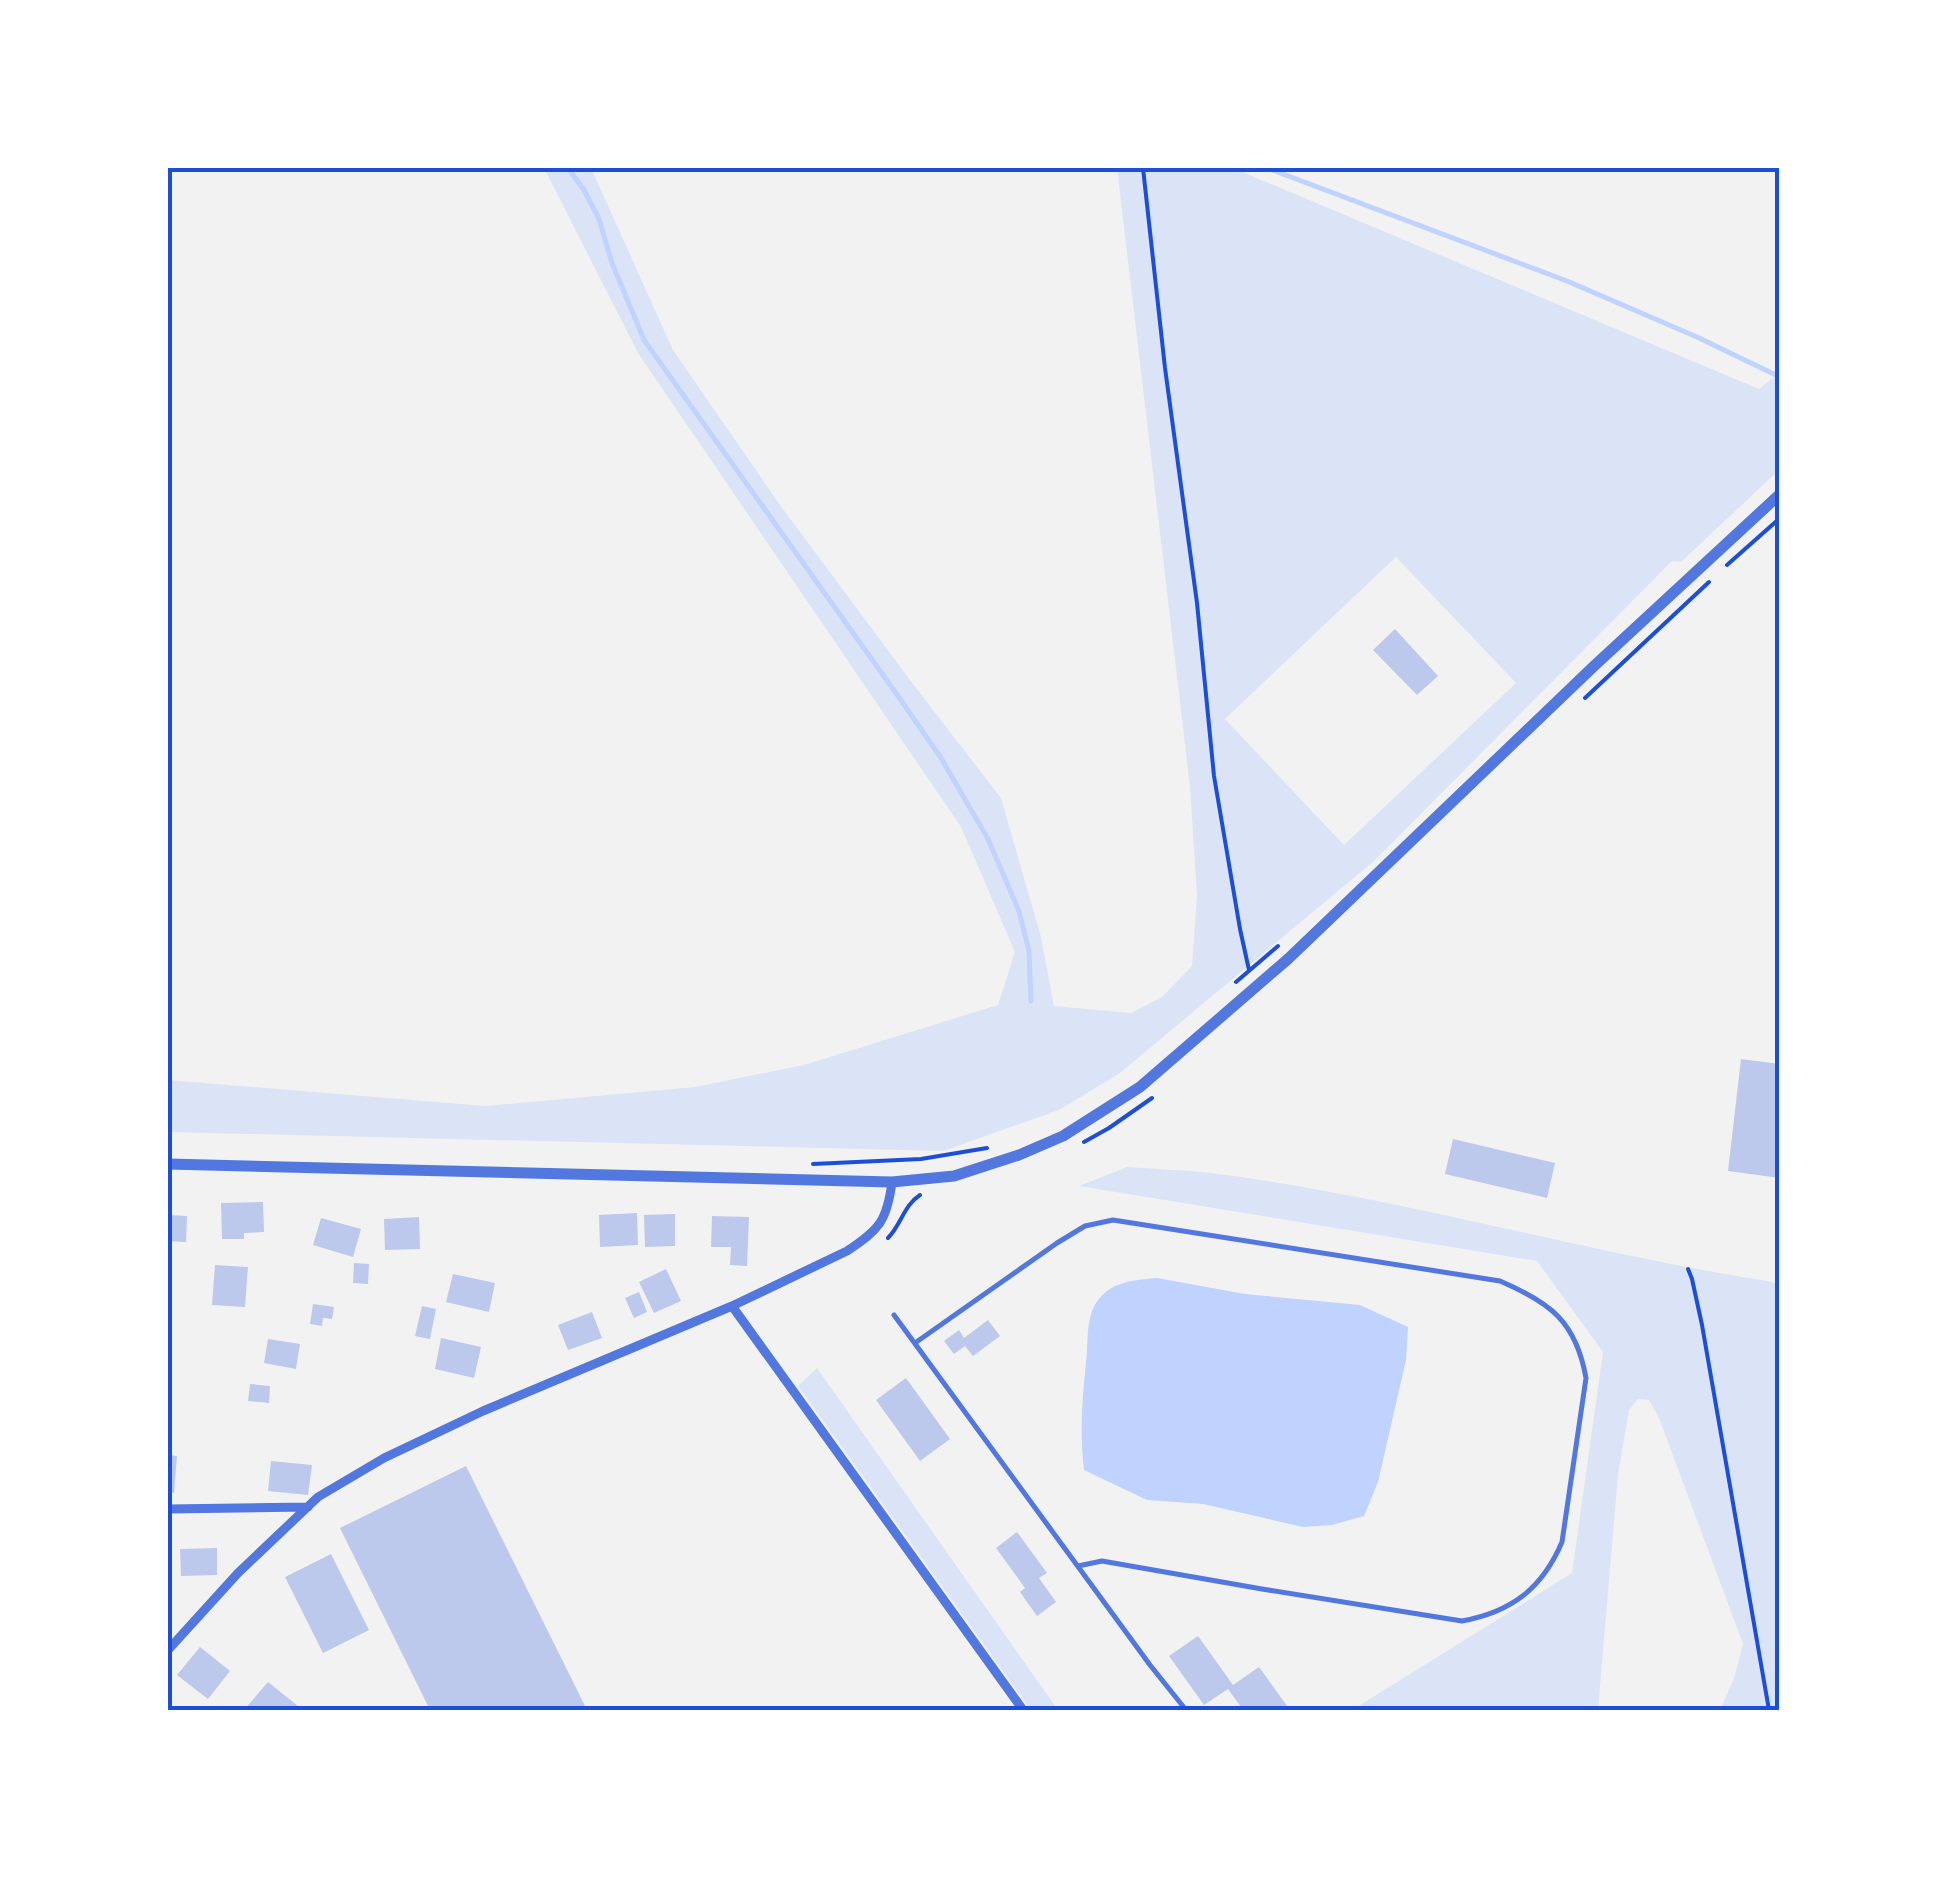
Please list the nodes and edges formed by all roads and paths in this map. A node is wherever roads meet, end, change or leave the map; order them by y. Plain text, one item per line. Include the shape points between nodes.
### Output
1 (1143, 168) edge
2 (1780, 494) edge
3 (1254, 989) junction
4 (1000, 1146) dead end
5 (168, 1164) edge
6 (802, 1180) junction
7 (892, 1182) junction
8 (1688, 1270) dead end
9 (732, 1306) junction
10 (894, 1315) dead end
11 (915, 1343) junction
12 (308, 1506) junction
13 (168, 1509) edge
14 (1078, 1566) junction
15 (168, 1650) edge
16 (1023, 1710) edge
17 (1186, 1710) edge
18 (1769, 1710) edge

1 - 3 path via 1214,776
2 - 3 street
3 - 7 street via 1140,1087 1063,1136 972,1172
4 - 6 path via 921,1159 814,1162
5 - 6 street
6 - 7 street
7 - 9 street via 884,1221 862,1241
8 - 18 path
9 - 12 street via 400,1450
9 - 16 street
10 - 11 lane
11 - 14 lane
11 - 14 lane via 1057,1243 1085,1226 1113,1220 1500,1281 1546,1304 1581,1352 1586,1378 1562,1542 1535,1585 1490,1616 1462,1620 1102,1561
12 - 13 street
12 - 15 street
14 - 17 lane

